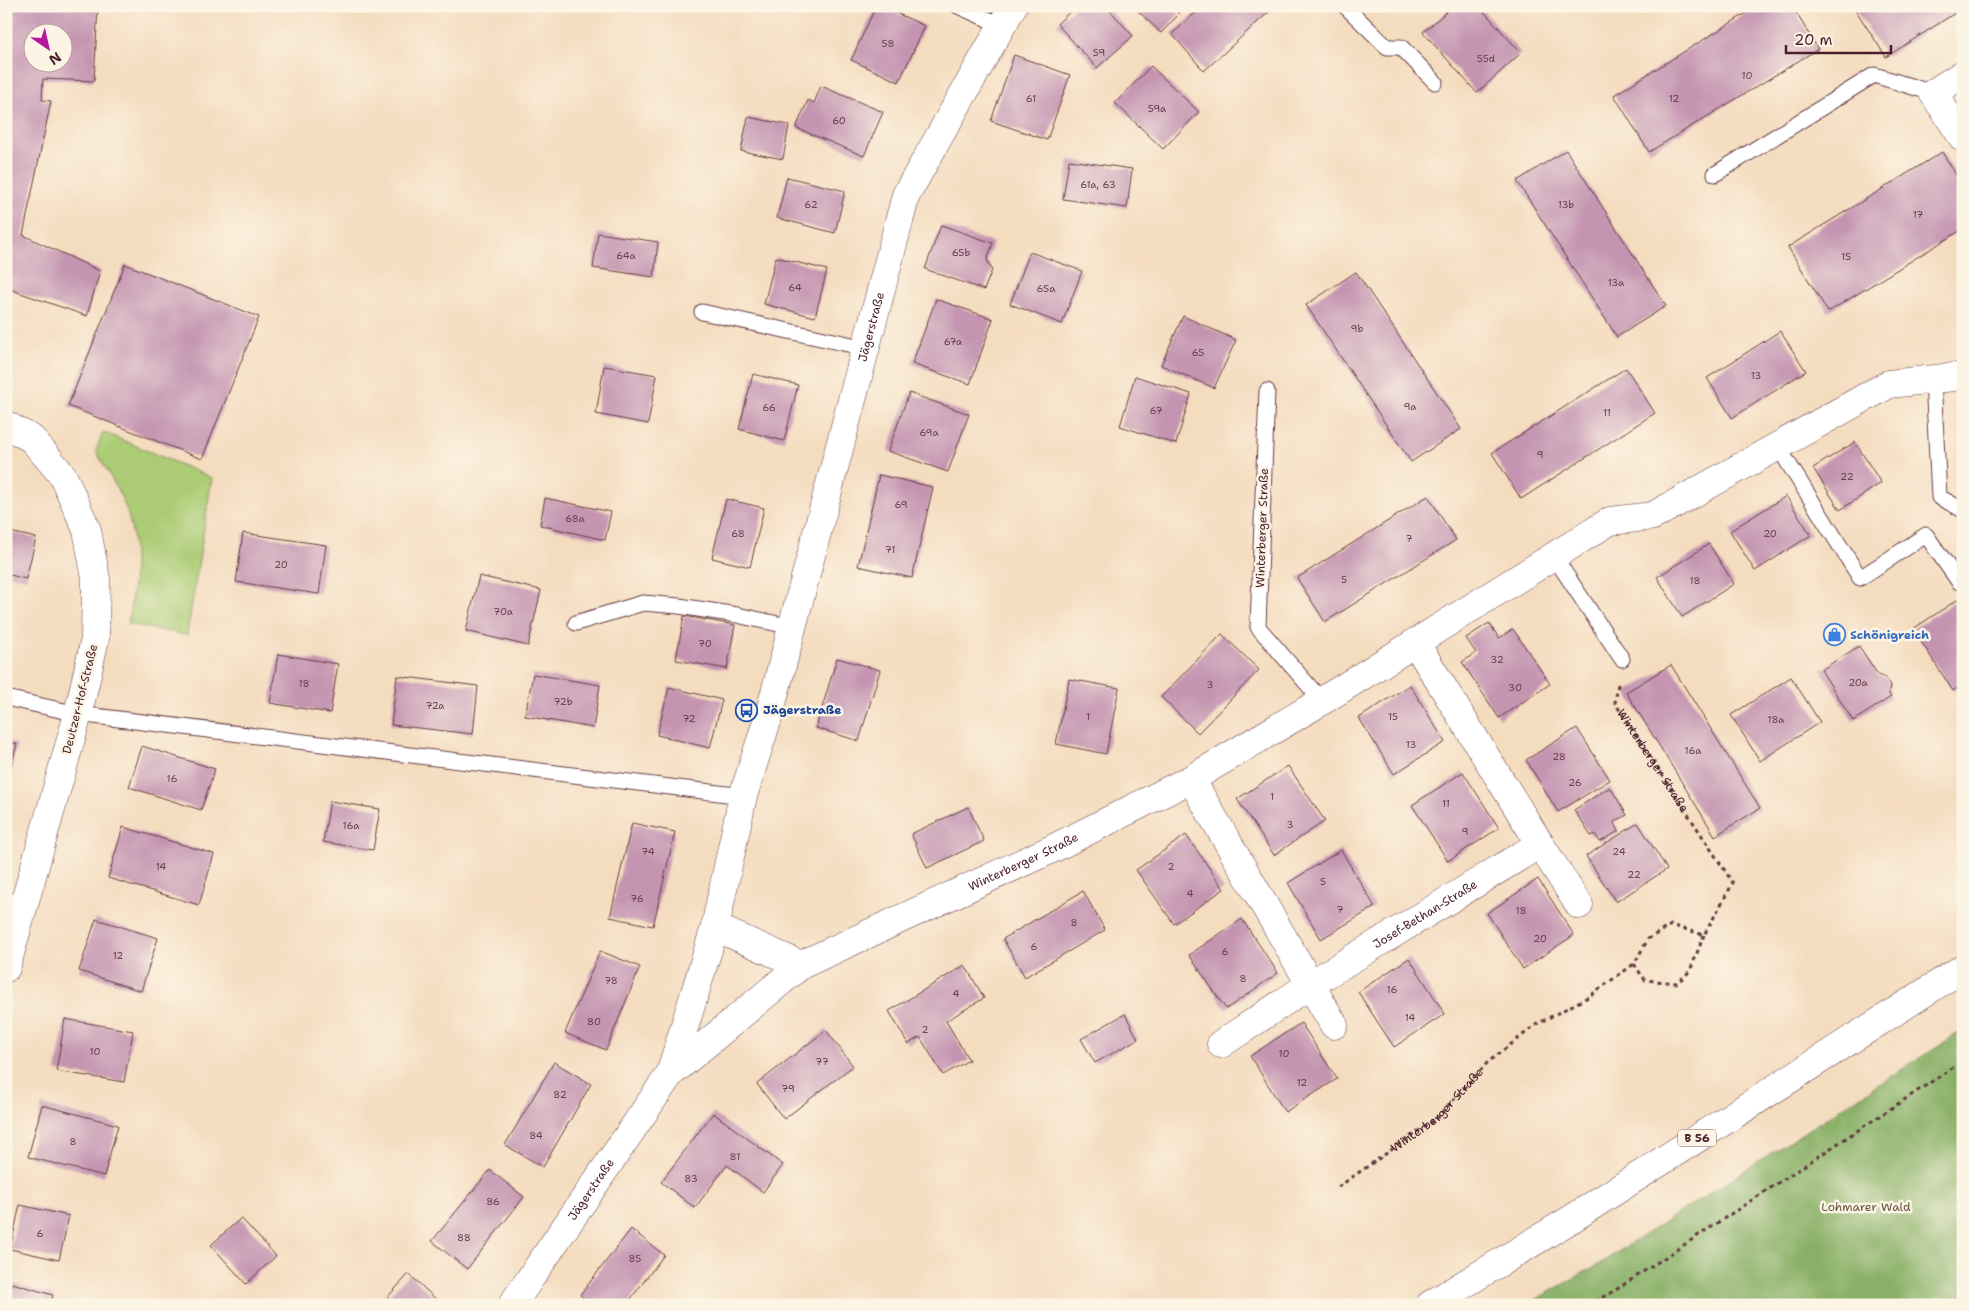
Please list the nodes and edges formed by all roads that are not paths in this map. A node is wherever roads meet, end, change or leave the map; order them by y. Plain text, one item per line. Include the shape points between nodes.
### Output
1 (958, 6) edge
2 (1344, 6) edge
3 (1008, 16) edge
4 (1963, 74) edge
5 (1435, 82) dead end
6 (1933, 93) junction
7 (1963, 138) edge
8 (1715, 174) dead end
9 (702, 312) dead end
10 (866, 348) junction
11 (1963, 376) edge
12 (1933, 379) junction
13 (1267, 391) dead end
14 (6, 425) edge
15 (1777, 445) junction
16 (1963, 510) edge
17 (1553, 555) junction
18 (1959, 582) dead end
19 (576, 623) dead end
20 (792, 627) junction
21 (1415, 642) junction
22 (1622, 659) road end
23 (6, 698) edge
24 (1322, 701) junction
25 (78, 714) junction
26 (1191, 779) junction
27 (743, 796) junction
28 (1540, 844) junction
29 (1579, 905) dead end
30 (716, 927) junction
31 (801, 966) junction
32 (6, 968) edge
33 (1963, 968) edge
34 (1310, 984) junction
35 (1334, 1025) dead end
36 (1221, 1044) dead end
37 (670, 1074) junction
38 (512, 1305) edge
39 (1430, 1305) edge

1 - 3 lane
2 - 5 lane via 1387,47 1401,47
3 - 10 street, Jägerstraße via 906,194
4 - 6 street
6 - 7 street
6 - 8 lane via 1874,75
9 - 10 lane
10 - 20 street, Jägerstraße
11 - 12 street, Winterberger Straße
12 - 15 street, Winterberger Straße via 1889,384
12 - 16 lane via 1939,497
13 - 24 lane, Winterberger Straße via 1258,627
14 - 25 street, Deutzer-Hof-Straße via 32,439 63,476 87,530 96,579 95,639
15 - 17 street, Winterberger Straße via 1652,516 1610,521
15 - 18 lane via 1860,578 1926,535
17 - 21 street, Winterberger Straße
17 - 22 lane
19 - 20 lane via 643,604 679,606
20 - 27 street, Jägerstraße
21 - 24 street, Winterberger Straße
21 - 28 street
23 - 25 lane
24 - 26 street, Winterberger Straße
25 - 27 lane
25 - 32 street, Deutzer-Hof-Straße
26 - 31 street, Winterberger Straße via 1052,849
26 - 34 street
27 - 30 street, Jägerstraße
28 - 29 street
28 - 34 street, Josef-Bethan-Straße
30 - 31 street
30 - 37 street, Jägerstraße
31 - 37 street, Jägerstraße
33 - 39 street, B 56 via 1573,1218
34 - 35 street
34 - 36 street, Josef-Bethan-Straße
37 - 38 street, Jägerstraße

